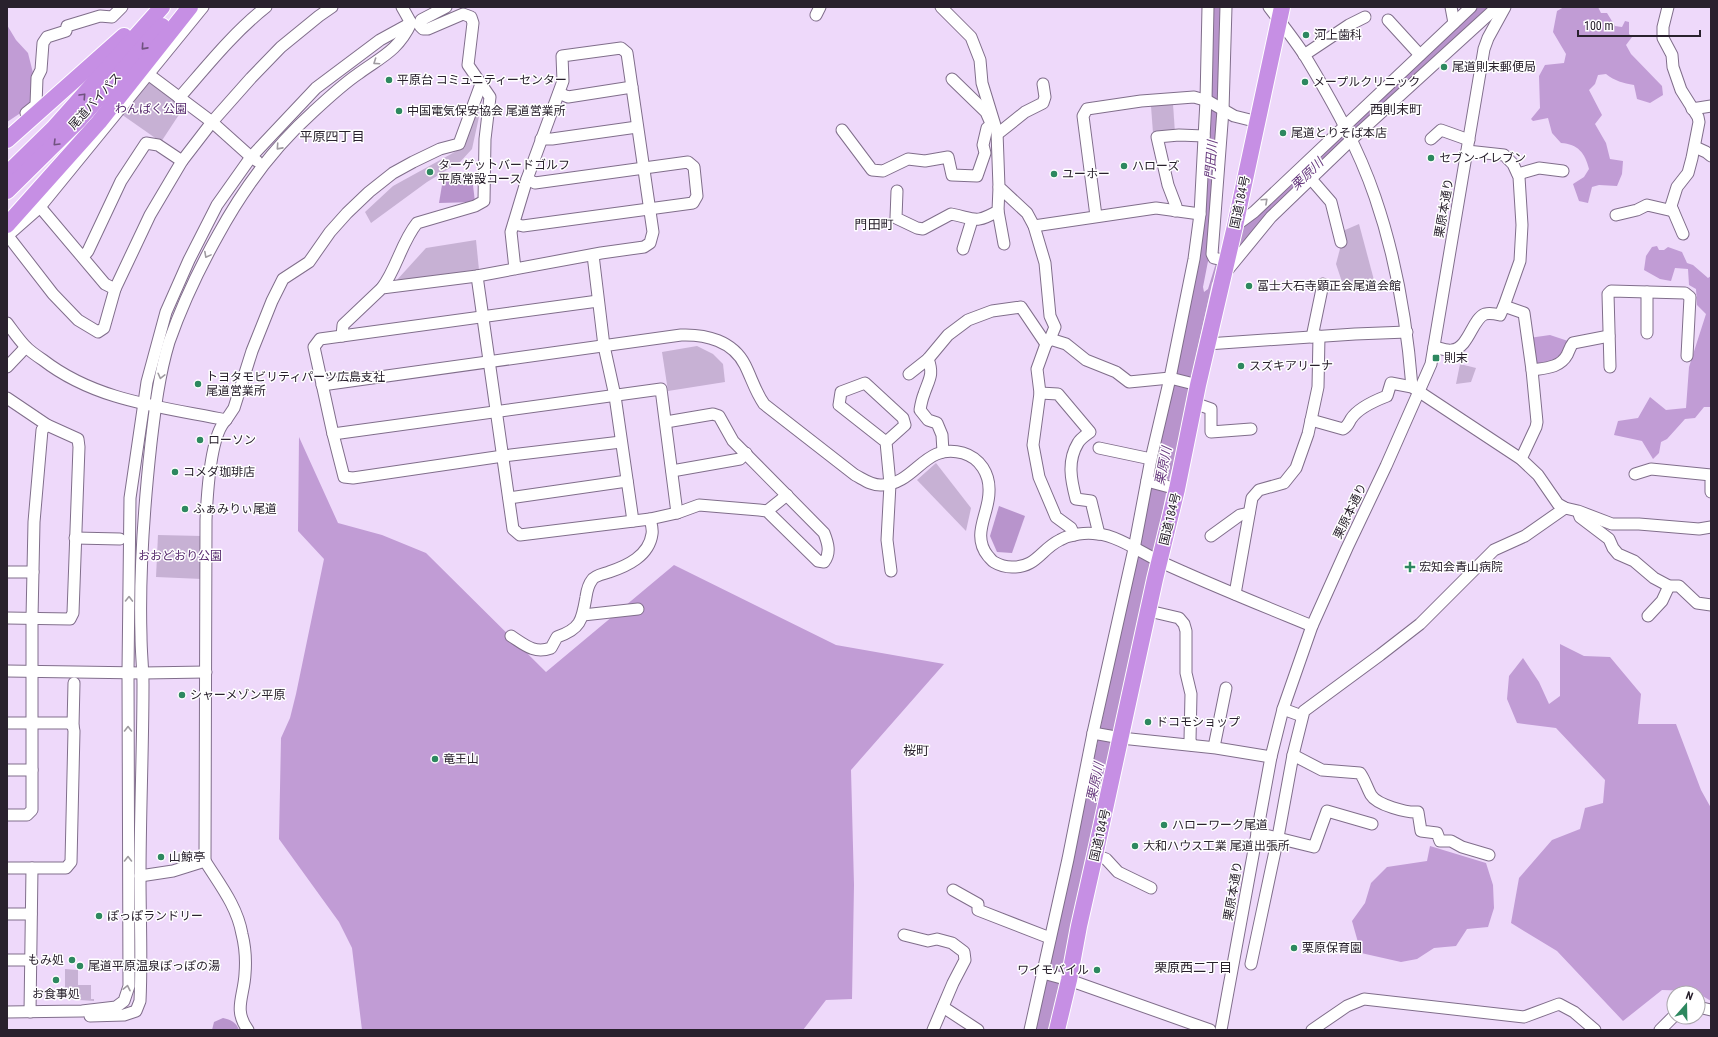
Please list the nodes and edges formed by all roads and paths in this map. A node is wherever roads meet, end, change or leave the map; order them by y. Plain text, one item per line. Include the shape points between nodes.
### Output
1 (122, 7) edge
2 (155, 7) edge
3 (162, 7) edge
4 (179, 7) edge
5 (190, 7) edge
6 (203, 7) edge
7 (266, 7) edge
8 (332, 7) edge
9 (402, 7) edge
10 (446, 7) edge
11 (942, 7) edge
12 (1208, 7) edge
13 (1226, 7) edge
14 (1269, 7) edge
15 (1451, 7) edge
16 (1471, 7) edge
17 (1496, 7) edge
18 (1505, 7) edge
19 (1668, 7) edge
20 (1281, 13) edge
21 (1365, 17) dead end
22 (1388, 20) dead end
23 (411, 23) junction
24 (1454, 23) junction
25 (380, 40) junction
26 (1442, 45) junction
27 (391, 52) junction
28 (1420, 55) junction
29 (1304, 56) junction
30 (148, 74) junction
31 (952, 79) dead end
32 (481, 84) junction
33 (1043, 84) dead end
34 (632, 87) junction
35 (558, 93) junction
36 (179, 98) junction
37 (1207, 100) junction
38 (1711, 106) edge
39 (1692, 108) junction
40 (1222, 109) junction
41 (212, 122) junction
42 (1258, 122) junction
43 (637, 127) junction
44 (995, 127) junction
45 (7, 130) edge
46 (842, 130) dead end
47 (1348, 133) junction
48 (1204, 136) junction
49 (541, 139) junction
50 (1431, 139) dead end
51 (7, 140) edge
52 (1468, 140) junction
53 (1695, 147) junction
54 (1467, 151) junction
55 (1711, 156) edge
56 (251, 158) junction
57 (182, 161) junction
58 (264, 165) junction
59 (643, 168) junction
60 (1563, 171) dead end
61 (7, 174) edge
62 (1518, 174) junction
63 (527, 179) junction
64 (1311, 179) junction
65 (1000, 187) junction
66 (7, 191) edge
67 (897, 191) dead end
68 (40, 207) junction
69 (649, 209) junction
70 (998, 211) junction
71 (1176, 211) junction
72 (1673, 211) junction
73 (1200, 214) junction
74 (1616, 215) dead end
75 (1096, 216) junction
76 (972, 220) junction
77 (514, 224) junction
78 (1034, 226) junction
79 (1235, 226) junction
80 (7, 232) edge
81 (1683, 234) dead end
82 (1342, 242) dead end
83 (1004, 244) dead end
84 (963, 249) dead end
85 (593, 255) junction
86 (83, 257) junction
87 (1224, 266) junction
88 (515, 269) junction
89 (477, 276) junction
90 (1323, 284) dead end
91 (382, 288) junction
92 (115, 289) junction
93 (1647, 292) junction
94 (598, 301) junction
95 (1504, 306) junction
96 (483, 316) junction
97 (7, 323) edge
98 (1407, 332) junction
99 (1647, 333) dead end
100 (342, 336) junction
101 (1610, 336) junction
102 (1316, 337) junction
103 (1048, 342) junction
104 (1207, 344) junction
105 (604, 346) junction
106 (26, 347) junction
107 (1434, 347) junction
108 (1687, 356) dead end
109 (928, 359) junction
110 (490, 362) junction
111 (7, 367) edge
112 (1610, 367) dead end
113 (1532, 370) junction
114 (910, 374) dead end
115 (1173, 379) junction
116 (1195, 384) junction
117 (322, 385) junction
118 (1416, 390) junction
119 (1040, 393) junction
120 (615, 396) junction
121 (8, 402) edge
122 (1194, 403) junction
123 (142, 404) junction
124 (155, 407) junction
125 (497, 412) junction
126 (226, 420) junction
127 (1311, 420) junction
128 (666, 422) junction
129 (47, 425) junction
130 (1251, 428) dead end
131 (333, 434) junction
132 (621, 442) junction
133 (886, 442) junction
134 (1099, 448) dead end
135 (943, 452) junction
136 (746, 453) junction
137 (503, 456) junction
138 (1151, 459) junction
139 (1521, 459) junction
140 (672, 471) junction
141 (1635, 474) dead end
142 (1711, 474) edge
143 (627, 481) junction
144 (1711, 481) edge
145 (1150, 482) junction
146 (890, 484) junction
147 (1174, 488) junction
148 (1711, 492) edge
149 (787, 495) junction
150 (509, 498) junction
151 (1565, 508) junction
152 (767, 511) junction
153 (1578, 511) junction
154 (677, 513) junction
155 (1250, 513) junction
156 (650, 519) junction
157 (632, 521) junction
158 (1612, 524) junction
159 (1711, 527) edge
160 (1099, 534) junction
161 (1074, 535) junction
162 (1211, 536) dead end
163 (75, 538) junction
164 (120, 539) dead end
165 (1609, 539) junction
166 (1136, 550) junction
167 (1156, 559) junction
168 (891, 571) dead end
169 (7, 572) edge
170 (33, 572) junction
171 (1669, 586) junction
172 (1235, 594) junction
173 (1711, 606) edge
174 (638, 609) dead end
175 (1149, 611) junction
176 (583, 615) junction
177 (1648, 616) dead end
178 (7, 618) edge
179 (32, 618) junction
180 (1312, 626) junction
181 (511, 636) dead end
182 (7, 671) edge
183 (32, 671) junction
184 (128, 672) junction
185 (206, 672) junction
186 (143, 673) junction
187 (74, 683) dead end
188 (1226, 688) dead end
189 (1283, 710) junction
190 (1302, 716) junction
191 (7, 723) edge
192 (32, 723) junction
193 (73, 726) junction
194 (1095, 734) junction
195 (1118, 738) junction
196 (1192, 745) junction
197 (1214, 747) junction
198 (1294, 754) junction
199 (1271, 757) junction
200 (7, 770) edge
201 (32, 770) junction
202 (7, 816) edge
203 (1372, 824) dead end
204 (1257, 833) junction
205 (1278, 837) junction
206 (1095, 855) junction
207 (1489, 855) dead end
208 (205, 861) junction
209 (7, 868) edge
210 (32, 868) junction
211 (140, 876) junction
212 (1151, 888) dead end
213 (953, 890) dead end
214 (7, 914) edge
215 (31, 914) junction
216 (128, 930) junction
217 (140, 930) junction
218 (904, 935) dead end
219 (1050, 938) junction
220 (7, 960) edge
221 (31, 960) junction
222 (1251, 964) dead end
223 (1044, 974) junction
224 (1065, 979) junction
225 (943, 1006) junction
226 (7, 1012) edge
227 (30, 1012) junction
228 (248, 1030) edge
229 (933, 1030) edge
230 (978, 1030) edge
231 (1030, 1030) edge
232 (1057, 1030) edge
233 (1210, 1030) edge
234 (1221, 1030) edge
235 (1312, 1030) edge
236 (1595, 1030) edge

1 - 45 street via 112,17 100,16 67,26 66,30 47,37 43,43 41,70 37,78 36,105
2 - 51 highway via 104,56
61 -> 3 highway, 尾道バイパス via 53,129
4 -> 66 highway, 尾道バイパス via 79,120
5 - 80 highway
6 - 30 street
7 - 36 street via 218,52
8 - 41 street via 281,47
9 - 23 street
10 - 32 street via 421,20 420,26 428,29 463,14 471,17 473,24 468,65
11 - 44 street via 971,37 980,60 982,83
12 - 37 street
13 - 40 street
14 - 20 street
15 - 24 street
16 - 24 street
17 - 26 street
18 - 52 street, 栗原本通り via 1484,49
19 - 39 street via 1663,38 1672,55 1677,79
20 - 29 street
20 - 42 highway, 国道184号
21 - 29 street
22 - 28 street
23 - 25 street
23 - 27 street
24 - 26 street
25 - 27 street
25 - 56 street via 316,88
26 - 28 street
26 - 47 street
27 -> 58 street via 357,75 312,112
28 - 47 street
29 - 47 street
30 - 36 street
30 - 68 street
31 - 44 street via 986,112
32 - 91 street via 490,97 485,139 484,200 475,206 417,223
32 - 126 street via 459,144 440,149 413,162 381,183 347,213 309,262 283,279 252,351 234,408
33 - 44 street via 1043,103 1025,112 1000,132
34 - 35 street via 568,97
34 - 35 street via 627,53 621,48 562,56 563,81
34 - 43 street
35 - 49 street
36 - 41 street
37 - 40 street
37 - 48 street
37 - 75 street via 1194,97 1087,109 1083,116
38 - 39 street
39 - 53 street via 1699,122
40 - 42 street via 1234,116
40 - 87 street via 1212,254
41 - 56 street
41 - 57 street
42 - 79 highway, 国道184号
43 - 49 street via 552,140
43 - 59 street
44 - 46 street via 987,128 983,144 985,153 977,176 952,175 948,157 925,161 908,159 882,171 872,170
44 - 65 street
47 - 64 street
79 -> 47 street
47 - 98 street via 1373,191 1388,239
48 - 71 street via 1178,135 1157,138
48 - 73 street
49 - 63 street
50 - 52 street via 1440,130
52 - 54 street, 栗原本通り
53 - 55 street
53 - 72 street via 1688,173 1675,192 1671,206
54 - 62 street via 1504,155
54 - 107 street, 栗原本通り
56 - 58 street
56 - 123 street via 217,205 189,260 166,312
57 - 86 street via 158,145 146,143 121,182
57 - 92 street via 150,215
58 -> 124 street via 219,232 190,286 169,344
59 - 63 street via 535,183
59 - 69 street
59 - 69 street via 688,162 694,167 697,196 693,203
60 - 62 street via 1539,168
62 - 95 street via 1522,225 1520,261
63 - 77 street
64 - 82 street via 1331,202
64 - 87 street
65 - 70 street
65 - 78 street via 1027,213
67 - 76 street via 896,218 917,228 924,229 951,214
68 - 80 street
68 - 86 street
69 - 77 street via 523,226
69 - 85 street via 653,232 650,243 644,247
70 - 76 street via 984,219
70 - 83 street
71 - 73 street
71 - 75 street via 1156,208
72 - 74 street via 1647,205
72 - 81 street
73 - 115 street
75 - 78 street
76 - 84 street
77 - 88 street via 511,232
78 - 103 street via 1045,263 1050,316 1055,327
79 - 87 highway, 国道184号
80 - 92 street via 53,294 78,320 98,332 104,328
85 - 88 street
85 - 94 street
86 - 92 street via 105,284
87 - 104 highway, 国道184号
88 - 89 street
89 - 91 street
89 - 96 street
90 - 102 street
91 - 100 street via 343,324
93 - 99 street
93 - 101 street via 1611,291 1608,294
93 - 108 street via 1689,295
94 - 96 street
94 - 105 street
95 - 107 street via 1500,314 1486,314 1480,318 1458,348 1450,350
95 - 113 street via 1524,313
96 - 100 street
96 - 110 street
97 - 106 street
98 - 102 street
98 - 118 street
100 - 117 street via 320,339 314,346
101 - 112 street
101 - 113 street via 1573,343 1559,364
102 - 104 street
102 - 127 street via 1318,386
103 - 109 street via 1021,307 992,311 968,320 948,335
103 - 115 street via 1066,344 1086,360 1116,372 1129,382
103 - 119 street via 1037,369
104 - 116 highway, 国道184号
105 - 110 street
105 - 120 street
105 - 146 street via 681,335 713,338 738,355 764,404 855,475 870,483 882,486
106 - 111 street
106 - 123 street via 65,376 90,388
107 - 118 street, 栗原本通り via 1431,364
109 - 114 street
109 - 135 street via 931,377 920,410 928,420 937,423 942,435
110 - 117 street
110 - 125 street
113 - 139 street via 1536,427
115 - 116 street
115 - 138 street
116 - 122 highway, 国道184号
117 - 131 street
118 - 127 street via 1391,383 1387,396 1370,402 1343,429
118 - 139 street
118 - 180 street, 栗原本通り via 1386,466
119 - 160 street via 1058,394 1090,432 1078,442 1070,475 1076,499 1091,501
119 - 161 street via 1033,445 1039,477 1056,517 1072,528
120 - 125 street
120 - 128 street via 661,389
120 - 132 street
121 - 129 street
122 - 130 street via 1211,409 1211,432
122 - 147 highway, 国道184号
123 - 124 street
184 -> 123 street via 130,498
124 - 126 street
124 - 186 street via 142,553
125 - 131 street
125 - 137 street
126 - 185 street via 221,424 216,439 207,492
127 - 155 street via 1296,468 1284,483 1259,490 1254,494
128 - 136 street via 713,414 719,416 733,441
128 - 140 street
129 - 163 street via 78,439
129 - 170 street via 42,430 38,472
131 - 137 street via 344,477 353,478
132 - 137 street
132 - 143 street
133 - 133 street via 840,405 840,392 865,384 903,418 905,425
133 - 146 street
134 - 138 street
135 - 146 street via 932,455 898,482
135 - 161 street via 953,451 970,455 982,466 988,478 989,493 980,540 985,552 994,562 1006,567 1029,564 1060,540
136 - 140 street via 740,460
136 - 149 street
137 - 150 street
138 - 145 street
139 - 151 street via 1538,475 1558,504
140 - 154 street
141 - 142 street via 1651,469
143 - 150 street
143 - 157 street
144 - 148 street
145 - 147 street
145 - 166 street
146 - 168 street via 887,540
147 - 167 highway, 国道184号
149 - 152 street
149 - 152 street via 824,534 828,543 828,557 824,562 818,561
150 - 157 street via 513,529 520,535
151 - 153 street
151 - 190 street via 1525,536 1494,550 1420,624 1304,711
152 - 154 street via 699,505
153 - 158 street
153 - 165 street via 1580,517
154 - 156 street
155 - 162 street via 1240,515
155 - 172 street
156 - 157 street
156 - 176 street via 652,534 649,544 636,560 593,578 588,586
158 - 159 street via 1699,529
158 - 165 street
160 - 161 street
160 - 166 street via 1112,537
163 - 164 street
163 - 179 street via 73,614 70,618
165 - 171 street via 1618,554 1634,561 1654,578
166 - 167 street
166 - 194 street
167 - 172 street
167 - 175 highway, 国道184号
169 - 170 street
170 - 179 street
171 - 173 street via 1678,586 1697,603
171 - 177 street via 1662,601
172 - 180 street
174 - 176 street
175 - 195 highway, 国道184号
175 - 196 street via 1179,618 1184,624 1186,673 1191,694
176 - 181 street via 579,625 569,633 557,637 551,648 542,651 529,648
178 - 179 street
179 - 183 street
180 - 189 street, 栗原本通り
182 - 183 street
183 - 184 street
183 - 192 street
184 - 186 street
216 -> 184 street
185 - 186 street
185 - 208 street
186 - 211 street
187 - 193 street
188 - 197 street
189 - 190 street
189 - 199 street, 栗原本通り
190 - 198 street
191 - 192 street
192 - 193 street via 69,723
192 - 201 street
193 - 210 street via 71,862 66,868
194 - 195 street
194 - 219 street
195 - 196 street
195 - 206 highway, 国道184号
196 - 197 street
197 - 199 street
198 - 205 street
198 - 207 street via 1322,770 1360,773 1376,801 1394,808 1418,812 1421,831 1437,833 1440,841 1451,841
199 - 204 street, 栗原本通り
200 - 201 street
201 - 202 street via 32,810 27,815
203 - 205 street via 1327,811 1314,846
204 - 205 street
204 - 234 street, 栗原本通り
205 - 222 street
206 - 212 street via 1106,859 1118,872
206 - 224 highway, 国道184号
208 - 211 street via 173,871
208 - 228 street via 234,907 242,935 246,974 239,1012
209 - 210 street
210 - 215 street
211 - 217 street
213 - 219 street via 978,904 978,910
214 - 215 street
215 - 221 street
216 - 217 street
227 -> 216 street via 82,1011 116,1007 124,1001 129,986
217 - 227 street via 140,1001 136,1011 124,1015 62,1017
218 - 225 street via 928,941 937,938 952,943 964,952 965,960
219 - 223 street
220 - 221 street
221 - 227 street
223 - 224 street
223 - 231 street
224 - 232 highway, 国道184号
224 - 233 street
225 - 229 street
225 - 230 street
226 - 227 street
235 - 236 street via 1347,1006 1364,999 1524,1017 1559,1004 1574,1012

